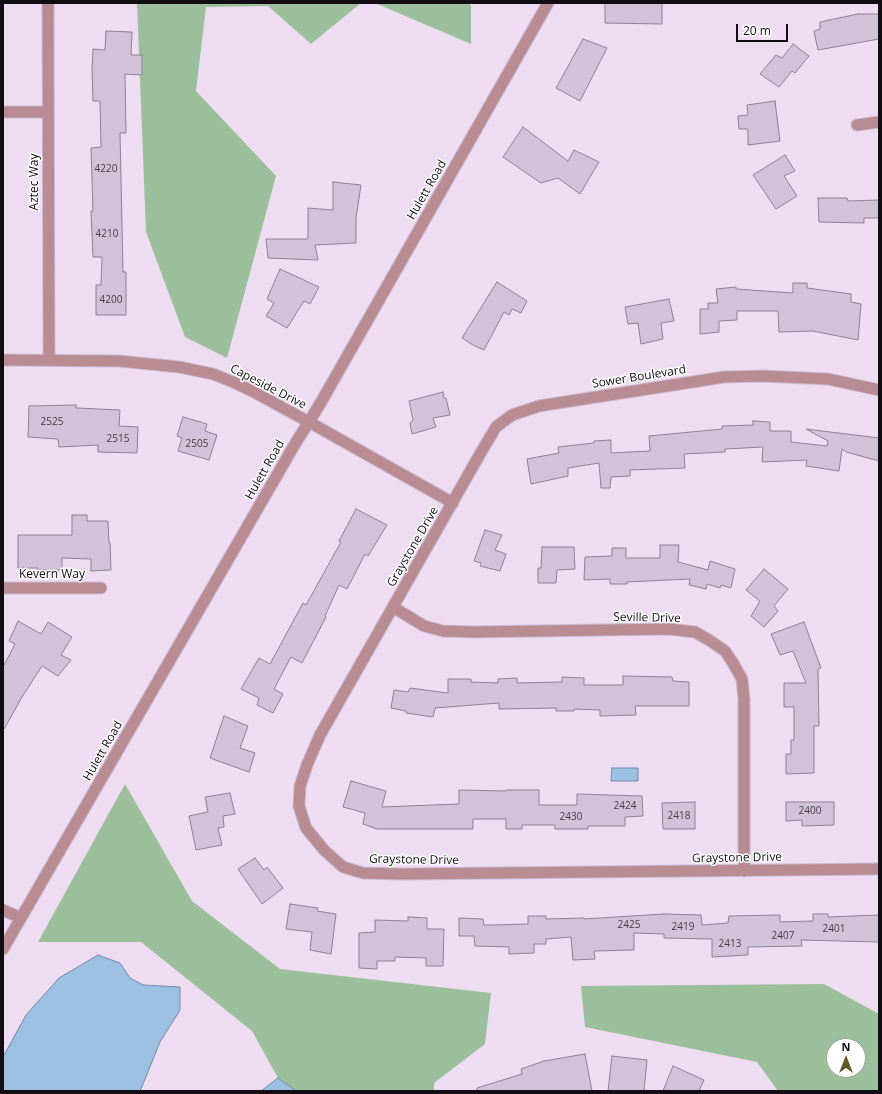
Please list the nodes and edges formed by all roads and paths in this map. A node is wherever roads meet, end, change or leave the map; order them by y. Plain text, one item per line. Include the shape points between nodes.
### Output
1 (48, 3) edge
2 (548, 3) edge
3 (3, 112) edge
4 (48, 112) junction
5 (879, 122) edge
6 (857, 126) dead end
7 (3, 360) edge
8 (49, 360) junction
9 (879, 390) edge
10 (309, 422) junction
11 (453, 503) junction
12 (3, 588) edge
13 (101, 588) dead end
14 (393, 607) junction
15 (879, 869) edge
16 (744, 871) junction
17 (3, 910) edge
18 (21, 918) junction
19 (3, 949) edge

1 - 4 street, Aztec Way
2 - 10 street, Hulett Road
3 - 4 street
4 - 8 street, Aztec Way
5 - 6 street
7 - 8 street, Capeside Drive
8 - 10 street, Capeside Drive via 168,365 213,374 252,391
9 - 11 street, Sower Boulevard via 828,379 724,377 539,406 512,415 496,427
10 - 11 street, Capeside Drive
10 - 18 street, Hulett Road
11 - 14 street, Graystone Drive
12 - 13 street, Kevern Way
14 - 16 street, Seville Drive via 424,626 443,631 669,630 695,632 725,651 742,679 744,699
14 - 16 street, Graystone Drive via 320,735 300,786 299,806 306,828 324,850 343,867 363,873 401,874
15 - 16 street, Graystone Drive
17 - 18 street
18 - 19 street, Hulett Road

